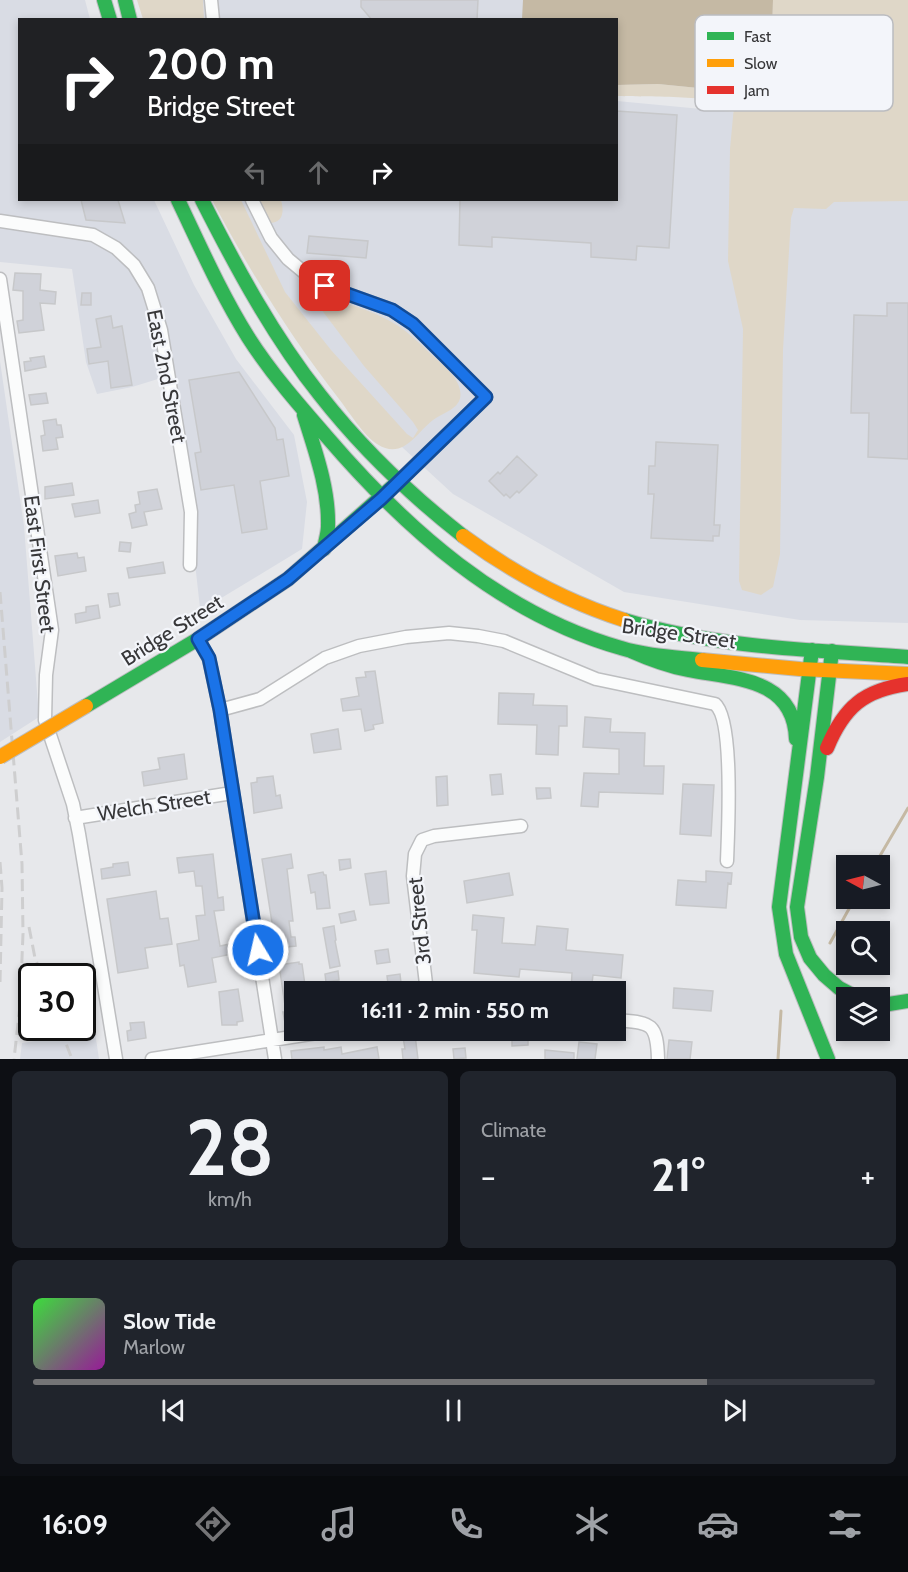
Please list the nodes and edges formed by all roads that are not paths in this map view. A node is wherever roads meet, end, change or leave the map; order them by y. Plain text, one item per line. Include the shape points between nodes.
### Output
1 (104, 0) edge
2 (125, 0) edge
3 (211, 0) edge
4 (109, 18) edge
5 (130, 18) edge
6 (213, 18) edge
7 (178, 201) edge
8 (202, 201) edge
9 (252, 201) edge
10 (0, 221) edge
11 (0, 279) edge
12 (302, 408) junction
13 (400, 480) junction
14 (381, 499) junction
15 (324, 549) junction
16 (190, 565) dead end
17 (198, 639) junction
18 (812, 650) junction
19 (632, 651) junction
20 (832, 651) junction
21 (908, 657) edge
22 (809, 669) junction
23 (830, 670) junction
24 (908, 674) edge
25 (908, 684) edge
26 (220, 710) junction
27 (0, 757) edge
28 (797, 768) junction
29 (817, 777) junction
30 (232, 792) junction
31 (75, 818) junction
32 (521, 826) dead end
33 (727, 861) dead end
34 (426, 981) edge
35 (838, 987) edge
36 (908, 1001) edge
37 (890, 1004) edge
38 (626, 1021) edge
39 (284, 1038) edge
40 (272, 1040) junction
41 (116, 1059) edge
42 (152, 1059) edge
43 (275, 1059) edge
44 (658, 1059) edge
45 (828, 1059) edge

1 - 4 main road
2 - 5 main road
3 - 6 street
7 - 12 main road via 240,323 269,368
8 - 13 main road via 291,355 365,447
9 - 13 street, Bridge Street via 271,238 288,259 325,286 392,310 413,324 486,397
10 - 16 street, East 2nd Street via 93,235 116,248 134,265 148,288 161,330 189,501
11 - 31 street, East First Street via 52,630 45,720
12 - 14 main road
12 - 15 main road via 326,502 328,527
13 - 14 main road, Bridge Street
13 - 18 main road, Bridge Street via 464,538 531,581 567,598 679,635
14 - 15 main road, Bridge Street
14 - 19 main road, Bridge Street via 479,582 531,613
15 - 17 main road, Bridge Street via 288,579
17 - 26 street via 209,658
17 - 27 main road, Bridge Street, bridge
18 - 20 main road, Bridge Street
18 - 22 main road
19 - 22 main road, Bridge Street
19 - 28 main road via 668,666 742,678 770,689 796,726
20 - 21 main road, Bridge Street
20 - 23 main road
22 - 23 main road, Bridge Street
22 - 28 main road
23 - 24 main road, Bridge Street
23 - 29 main road
25 - 29 main road via 875,691 842,715
26 - 30 street
26 - 33 street via 260,699 326,658 359,646 449,633 504,641 596,679 720,708 729,788
28 - 45 main road via 779,907 781,930 786,954
29 - 35 main road via 797,907 801,937 810,958
30 - 31 street, Welch Street
30 - 40 street
31 - 41 street, East First Street
32 - 34 street, 3rd Street via 422,840 416,850 412,876
36 - 37 main road
38 - 44 street via 642,1022 653,1029
39 - 40 street
40 - 42 street
40 - 43 street

